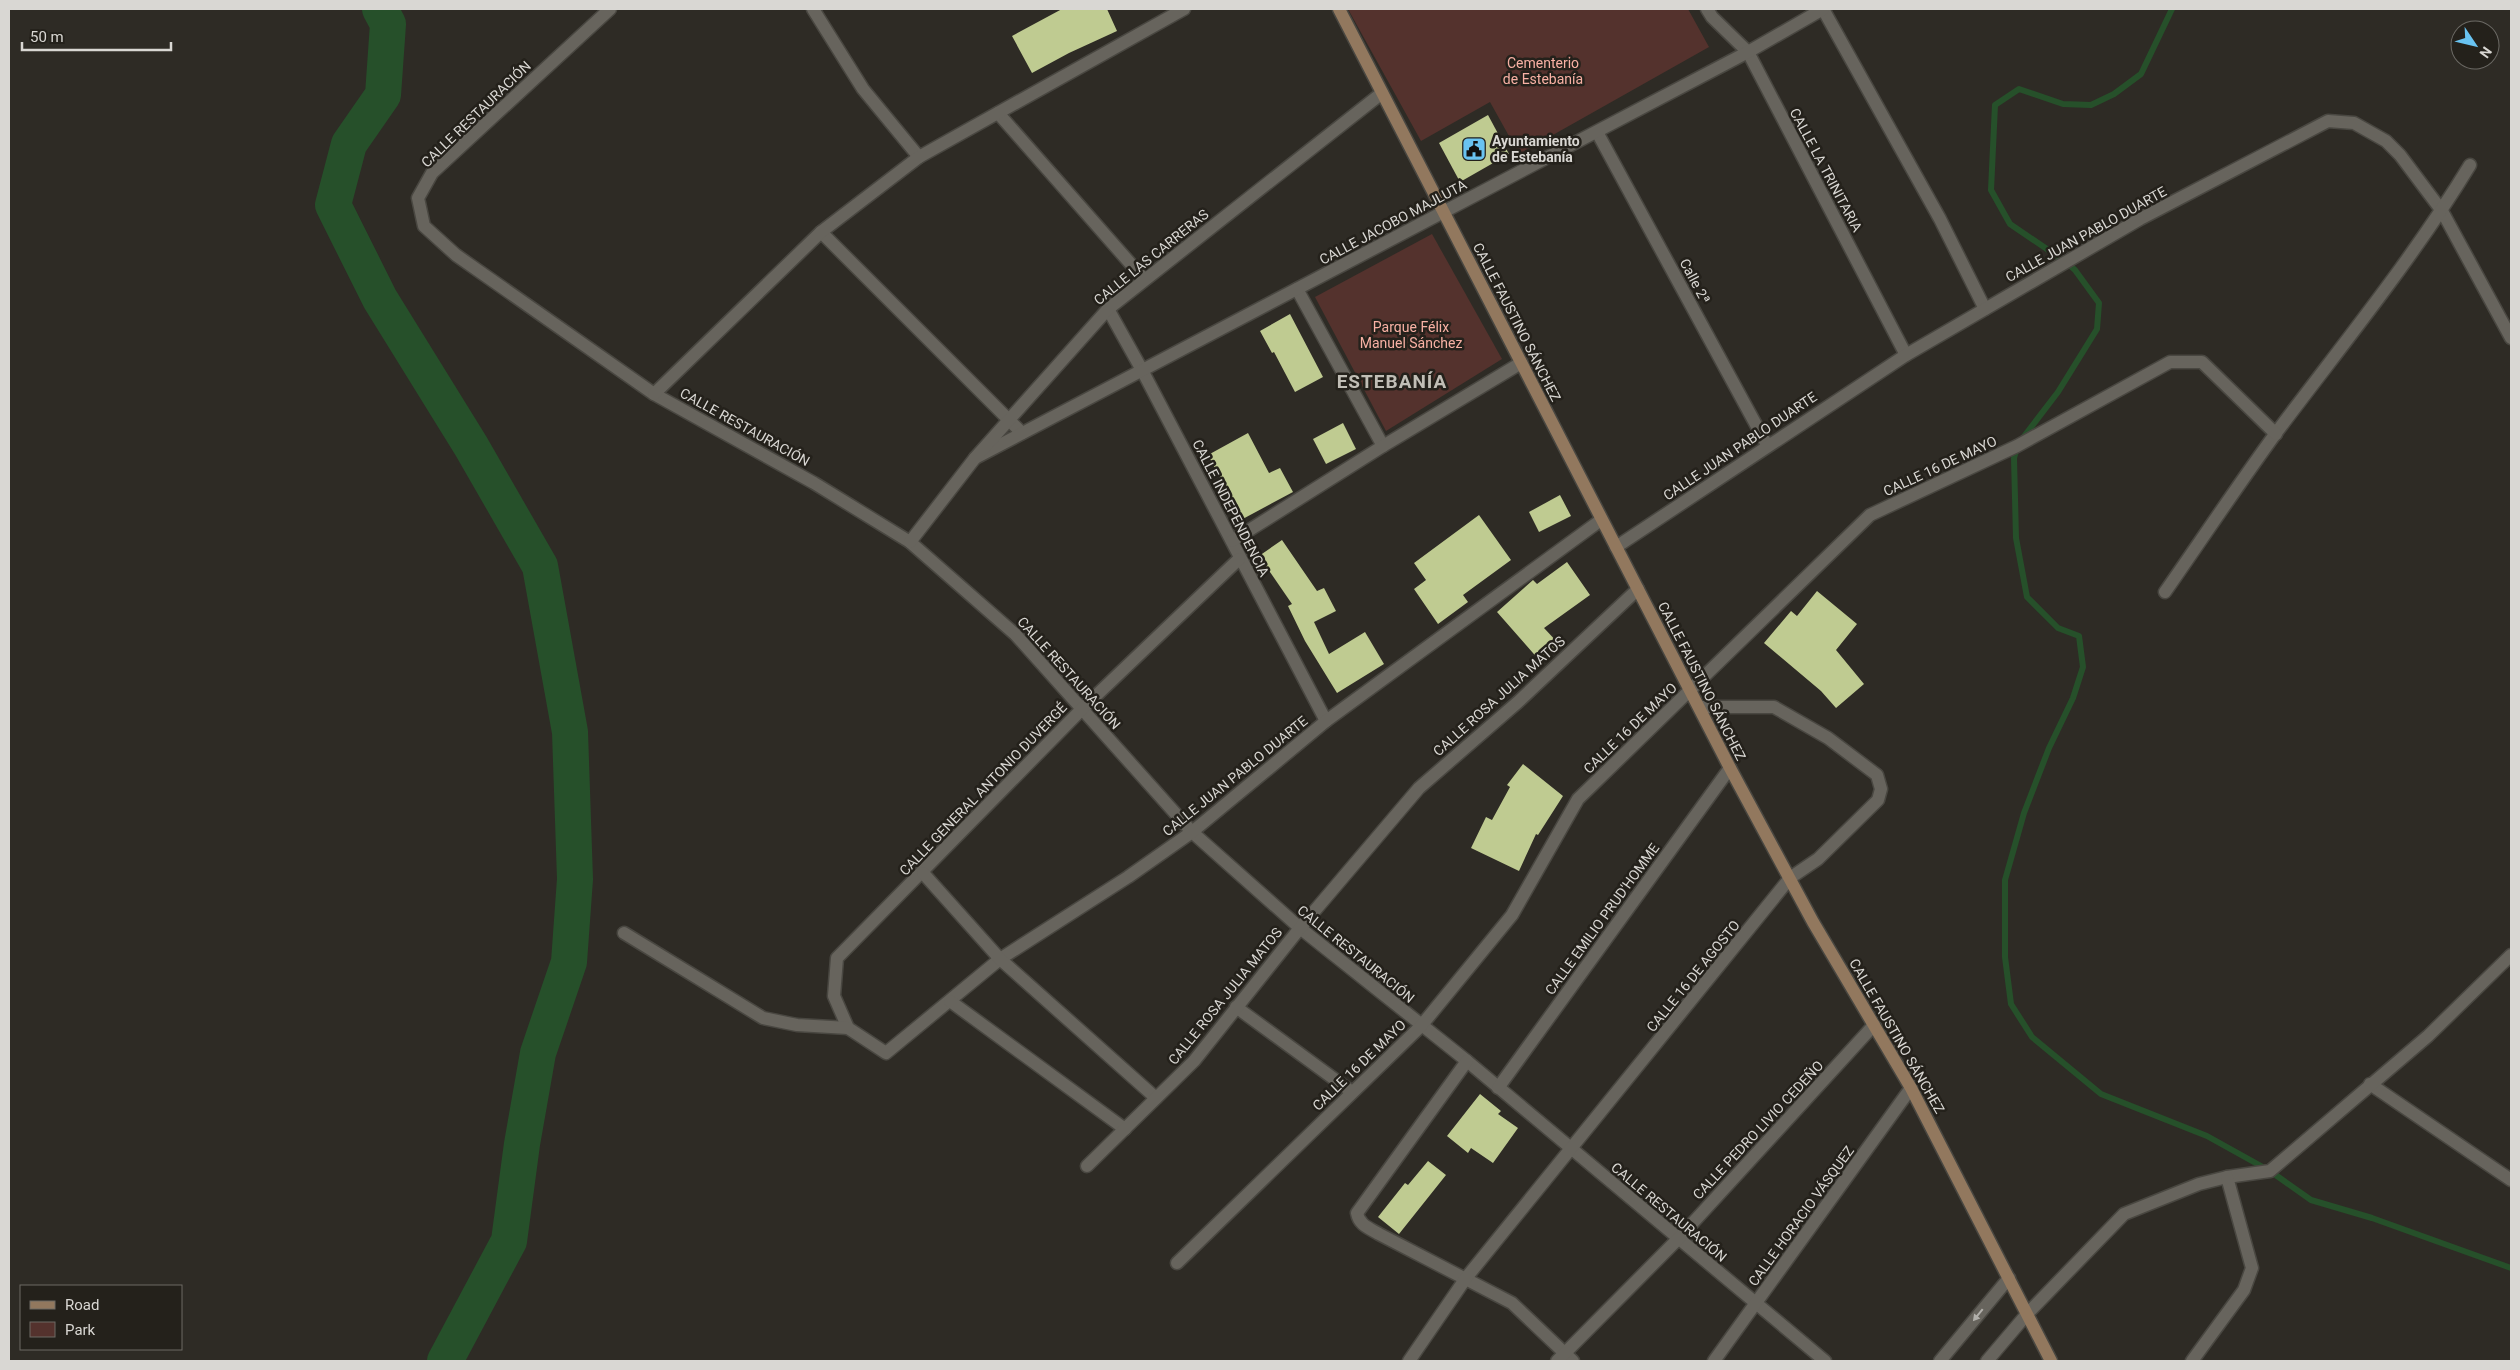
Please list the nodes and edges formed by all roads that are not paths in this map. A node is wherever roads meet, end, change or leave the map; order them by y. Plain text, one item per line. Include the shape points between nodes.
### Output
1 (610, 9) edge
2 (813, 9) edge
3 (1184, 9) edge
4 (1339, 9) edge
5 (1708, 9) edge
6 (1823, 9) edge
7 (1748, 52) junction
8 (1382, 93) junction
9 (998, 113) junction
10 (1597, 132) junction
11 (919, 157) junction
12 (2470, 165) dead end
13 (2442, 211) junction
14 (1444, 213) junction
15 (821, 232) junction
16 (1144, 279) junction
17 (1297, 289) junction
18 (1108, 309) junction
19 (1984, 309) junction
20 (2511, 338) edge
21 (1906, 354) junction
22 (1521, 363) junction
23 (1142, 370) junction
24 (654, 394) junction
25 (1008, 420) junction
26 (1022, 434) junction
27 (2276, 434) junction
28 (1767, 445) junction
29 (1383, 446) junction
30 (975, 458) junction
31 (1601, 520) junction
32 (1232, 541) junction
33 (910, 542) junction
34 (1616, 548) junction
35 (1239, 559) junction
36 (1638, 589) junction
37 (2166, 592) dead end
38 (1691, 690) junction
39 (1700, 708) junction
40 (1082, 709) junction
41 (1326, 721) junction
42 (1730, 768) junction
43 (1192, 832) junction
44 (923, 872) junction
45 (1790, 878) junction
46 (1300, 928) junction
47 (624, 933) dead end
48 (2511, 955) edge
49 (1000, 959) junction
50 (950, 1001) junction
51 (1236, 1007) junction
52 (1874, 1025) junction
53 (1421, 1026) junction
54 (848, 1028) junction
55 (1467, 1060) junction
56 (2370, 1084) junction
57 (1498, 1088) junction
58 (1912, 1088) junction
59 (1352, 1092) junction
60 (1156, 1098) junction
61 (1125, 1129) junction
62 (1571, 1150) junction
63 (1087, 1166) dead end
64 (2227, 1177) junction
65 (2511, 1180) edge
66 (1678, 1239) junction
67 (1178, 1263) dead end
68 (1466, 1278) junction
69 (2008, 1278) junction
70 (1756, 1304) junction
71 (2027, 1314) junction
72 (1565, 1359) edge
73 (1409, 1361) edge
74 (1714, 1361) edge
75 (1825, 1361) edge
76 (1940, 1361) edge
77 (1987, 1361) edge
78 (2051, 1361) edge
79 (2192, 1361) edge

1 - 24 street, CALLE RESTAURACIÓN via 432,173 418,198 424,226 456,256
2 - 11 street via 863,89
3 - 9 street
4 - 8 street, CALLE FAUSTINO SÁNCHEZ
5 - 7 street, CALLE LA TRINITARIA via 1712,17
6 - 7 street, CALLE JACOBO MAJLUTA
6 - 19 street via 1940,219
7 - 10 street, CALLE JACOBO MAJLUTA
7 - 21 street, CALLE LA TRINITARIA
8 - 14 street, CALLE FAUSTINO SÁNCHEZ
8 - 16 street, CALLE LAS CARRERAS
9 - 11 street
9 - 16 street
10 - 14 street, CALLE JACOBO MAJLUTA
10 - 28 street, Calle 2ª
11 - 15 street
12 - 13 street
13 - 19 street, CALLE JUAN PABLO DUARTE via 2386,141 2354,123 2328,121 2140,219
13 - 20 street, CALLE JUAN PABLO DUARTE
13 - 27 street via 2350,339
14 - 17 street, CALLE JACOBO MAJLUTA
14 - 22 street, CALLE FAUSTINO SÁNCHEZ
15 - 24 street
15 - 25 street
16 - 18 street, CALLE LAS CARRERAS
17 - 23 street, CALLE JACOBO MAJLUTA
17 - 29 street
18 - 23 street, CALLE INDEPENDENCIA
18 - 25 street, CALLE LAS CARRERAS
19 - 21 street, CALLE JUAN PABLO DUARTE
21 - 28 street, CALLE JUAN PABLO DUARTE
22 - 29 street
22 - 31 street, CALLE FAUSTINO SÁNCHEZ
23 - 26 street, CALLE JACOBO MAJLUTA
23 - 32 street, CALLE INDEPENDENCIA
24 - 33 street, CALLE RESTAURACIÓN via 814,483
25 - 26 street
25 - 30 street, CALLE LAS CARRERAS
26 - 30 street, CALLE JACOBO MAJLUTA
27 - 37 street
27 - 38 street, CALLE 16 DE MAYO via 2202,362 2170,362 2017,446 1870,515
28 - 34 street, CALLE JUAN PABLO DUARTE
29 - 32 street
30 - 33 street, CALLE LAS CARRERAS
31 - 34 street, CALLE FAUSTINO SÁNCHEZ
31 - 41 street, CALLE JUAN PABLO DUARTE
32 - 35 street, CALLE INDEPENDENCIA
33 - 40 street, CALLE RESTAURACIÓN via 1016,634
34 - 36 street, CALLE FAUSTINO SÁNCHEZ
35 - 40 street, CALLE GENERAL ANTONIO DUVERGÉ
35 - 41 street, CALLE INDEPENDENCIA
36 - 38 street, CALLE FAUSTINO SÁNCHEZ
36 - 46 street, CALLE ROSA JULIA MATOS via 1518,702 1419,788
38 - 39 street, CALLE FAUSTINO SÁNCHEZ
38 - 53 street, CALLE 16 DE MAYO via 1578,799 1512,915
39 - 42 street, CALLE FAUSTINO SÁNCHEZ
39 - 45 street, CALLE 16 DE AGOSTO via 1774,708 1828,738 1877,775 1882,789 1878,800 1818,859
40 - 43 street, CALLE RESTAURACIÓN
40 - 44 street, CALLE GENERAL ANTONIO DUVERGÉ
41 - 43 street, CALLE JUAN PABLO DUARTE
42 - 45 street, CALLE FAUSTINO SÁNCHEZ
42 - 57 street, CALLE EMILIO PRUD'HOMME
43 - 46 street, CALLE RESTAURACIÓN
43 - 49 street, CALLE JUAN PABLO DUARTE
44 - 49 street
44 - 54 street, CALLE GENERAL ANTONIO DUVERGÉ via 837,958 834,996
45 - 52 street, CALLE FAUSTINO SÁNCHEZ
45 - 62 street, CALLE 16 DE AGOSTO
46 - 51 street, CALLE ROSA JULIA MATOS
46 - 53 street, CALLE RESTAURACIÓN
47 - 54 street via 763,1018 796,1025
48 - 56 street via 2428,1036
49 - 50 street, CALLE JUAN PABLO DUARTE
49 - 60 street
50 - 54 street, CALLE JUAN PABLO DUARTE via 886,1054
50 - 61 street
51 - 59 street
51 - 60 street, CALLE ROSA JULIA MATOS via 1194,1061
52 - 58 street, CALLE FAUSTINO SÁNCHEZ
52 - 66 street, CALLE PEDRO LIVIO CEDEÑO
53 - 55 street, CALLE RESTAURACIÓN
53 - 59 street, CALLE 16 DE MAYO
55 - 57 street, CALLE RESTAURACIÓN
55 - 68 street via 1356,1213 1361,1224
56 - 64 street via 2270,1171
56 - 65 street
57 - 62 street, CALLE RESTAURACIÓN
58 - 69 street, CALLE FAUSTINO SÁNCHEZ
58 - 70 street, CALLE HORACIO VÁSQUEZ
59 - 67 street, CALLE 16 DE MAYO
60 - 61 street, CALLE ROSA JULIA MATOS
61 - 63 street, CALLE ROSA JULIA MATOS
62 - 66 street, CALLE RESTAURACIÓN
62 - 68 street, CALLE 16 DE AGOSTO
64 - 71 street via 2199,1184 2124,1214
64 - 79 street via 2252,1268 2244,1290
66 - 70 street, CALLE RESTAURACIÓN
66 - 72 street, CALLE PEDRO LIVIO CEDEÑO
68 - 72 street via 1512,1303
68 - 73 street, CALLE 16 DE AGOSTO
69 - 71 street, CALLE FAUSTINO SÁNCHEZ
69 -> 76 street
70 - 74 street, CALLE HORACIO VÁSQUEZ
70 - 75 street, CALLE RESTAURACIÓN
71 - 77 street
71 - 78 street, CALLE FAUSTINO SÁNCHEZ

